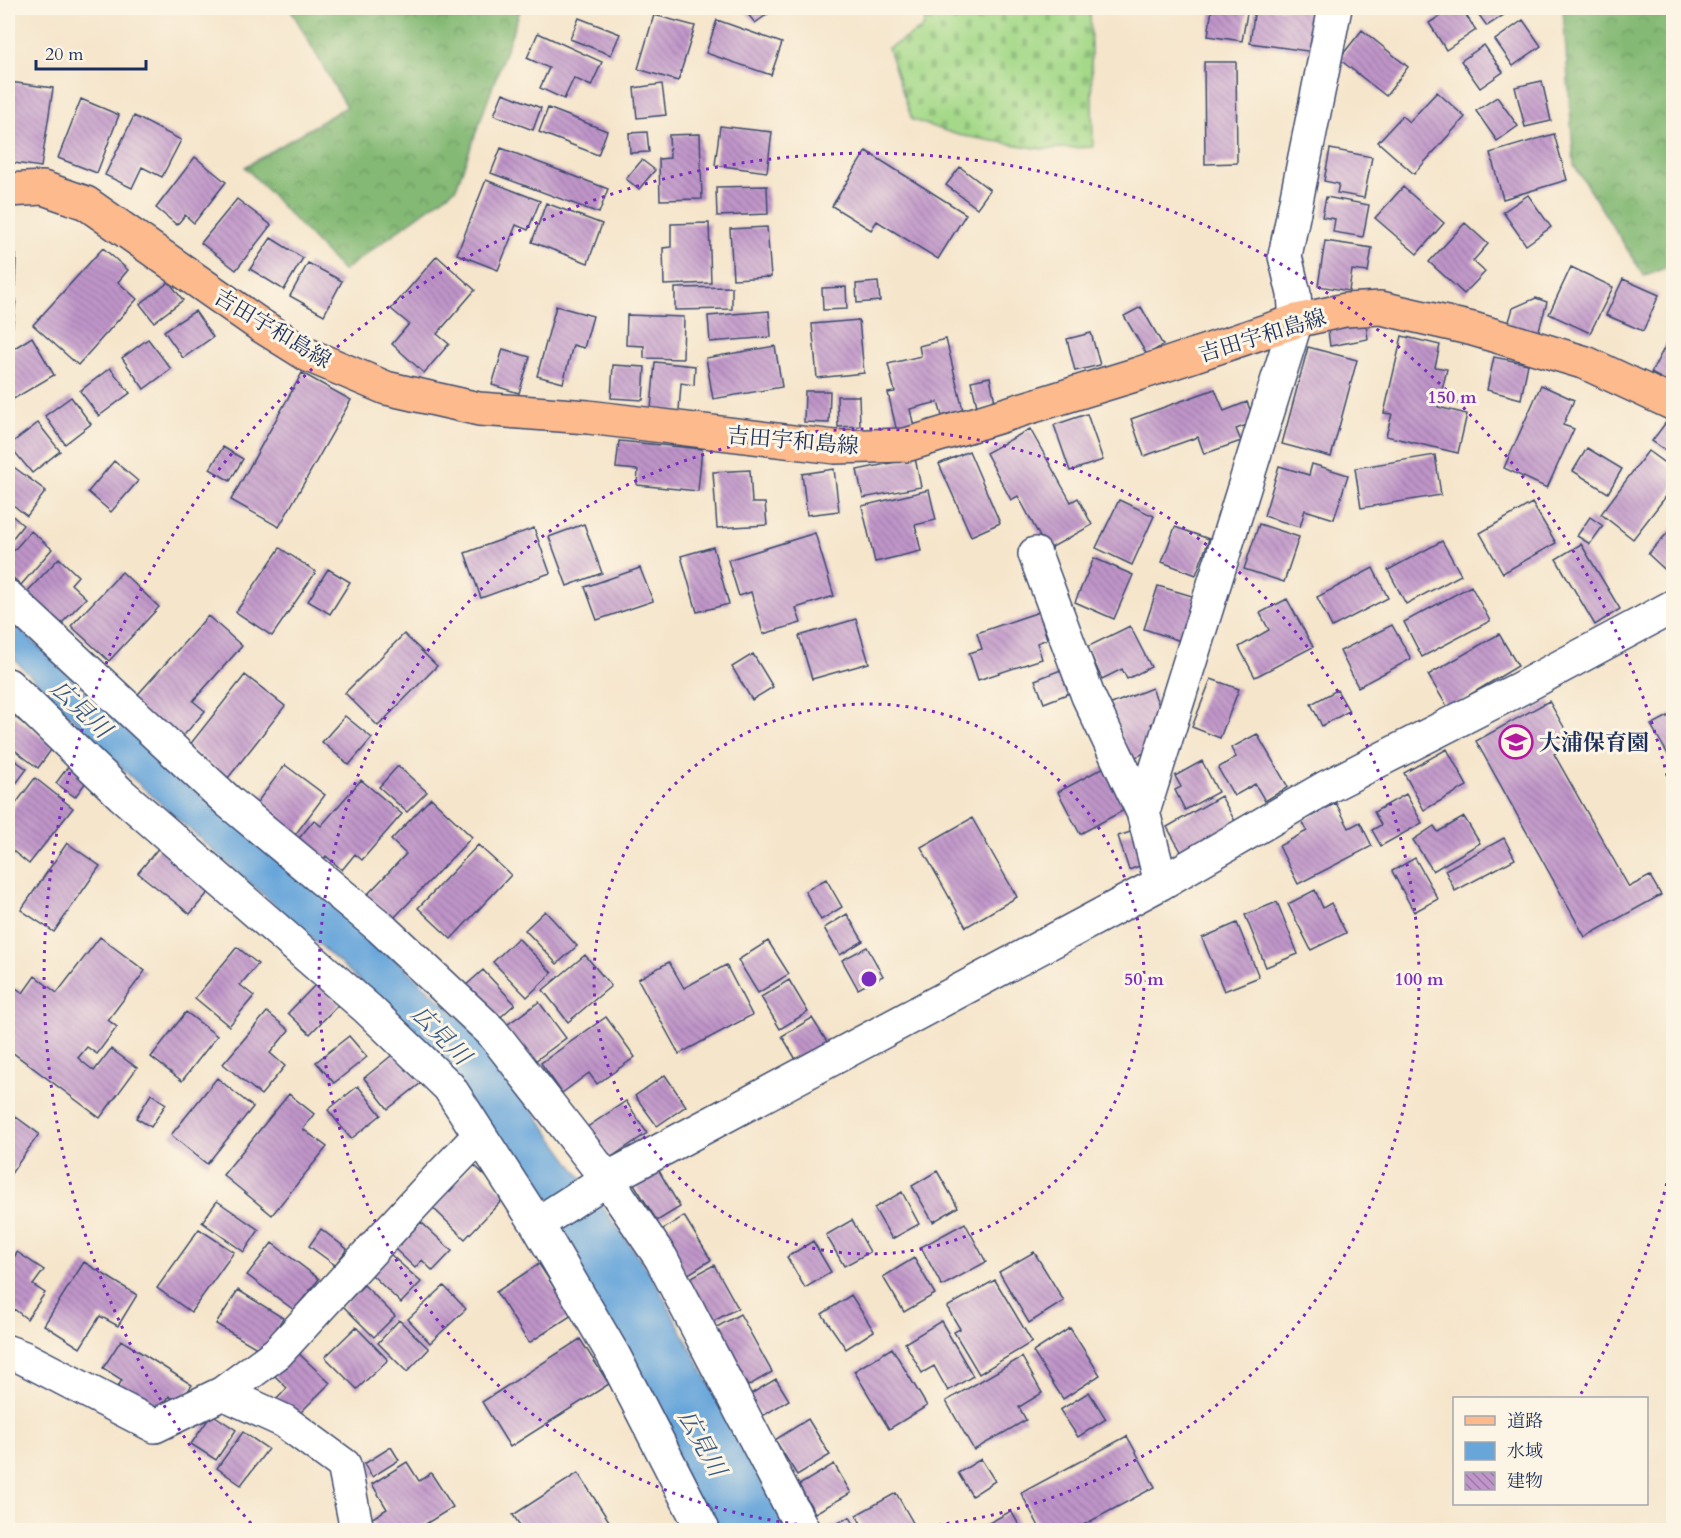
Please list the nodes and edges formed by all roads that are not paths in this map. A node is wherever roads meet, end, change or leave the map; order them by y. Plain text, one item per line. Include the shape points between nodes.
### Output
1 (1335, 8) edge
2 (8, 190) edge
3 (1296, 321) junction
4 (1674, 404) edge
5 (1035, 554) dead end
6 (8, 597) edge
7 (1674, 606) edge
8 (8, 685) edge
9 (1143, 812) junction
10 (1161, 883) junction
11 (480, 1135) junction
12 (600, 1184) junction
13 (542, 1221) junction
14 (8, 1352) edge
15 (223, 1393) junction
16 (357, 1530) edge
17 (703, 1530) edge
18 (802, 1530) edge

1 - 3 street via 1285,256
2 - 3 main road, 吉田宇和島線 via 43,188 86,203 298,349 386,388 479,409 588,417 835,447 906,446
3 - 4 main road, 吉田宇和島線 via 1346,310 1381,308 1473,329 1586,363
3 - 9 street
5 - 9 street via 1088,696
6 - 12 street via 229,802 380,927 492,1032
7 - 10 street via 1325,788
8 - 11 street via 122,795 403,1042 449,1087
9 - 10 street
10 - 12 street
11 - 13 street
11 - 15 street via 277,1353
12 - 13 street
12 - 18 street via 661,1258
13 - 17 street
14 - 15 street via 155,1426
15 - 16 street via 284,1421 344,1465

